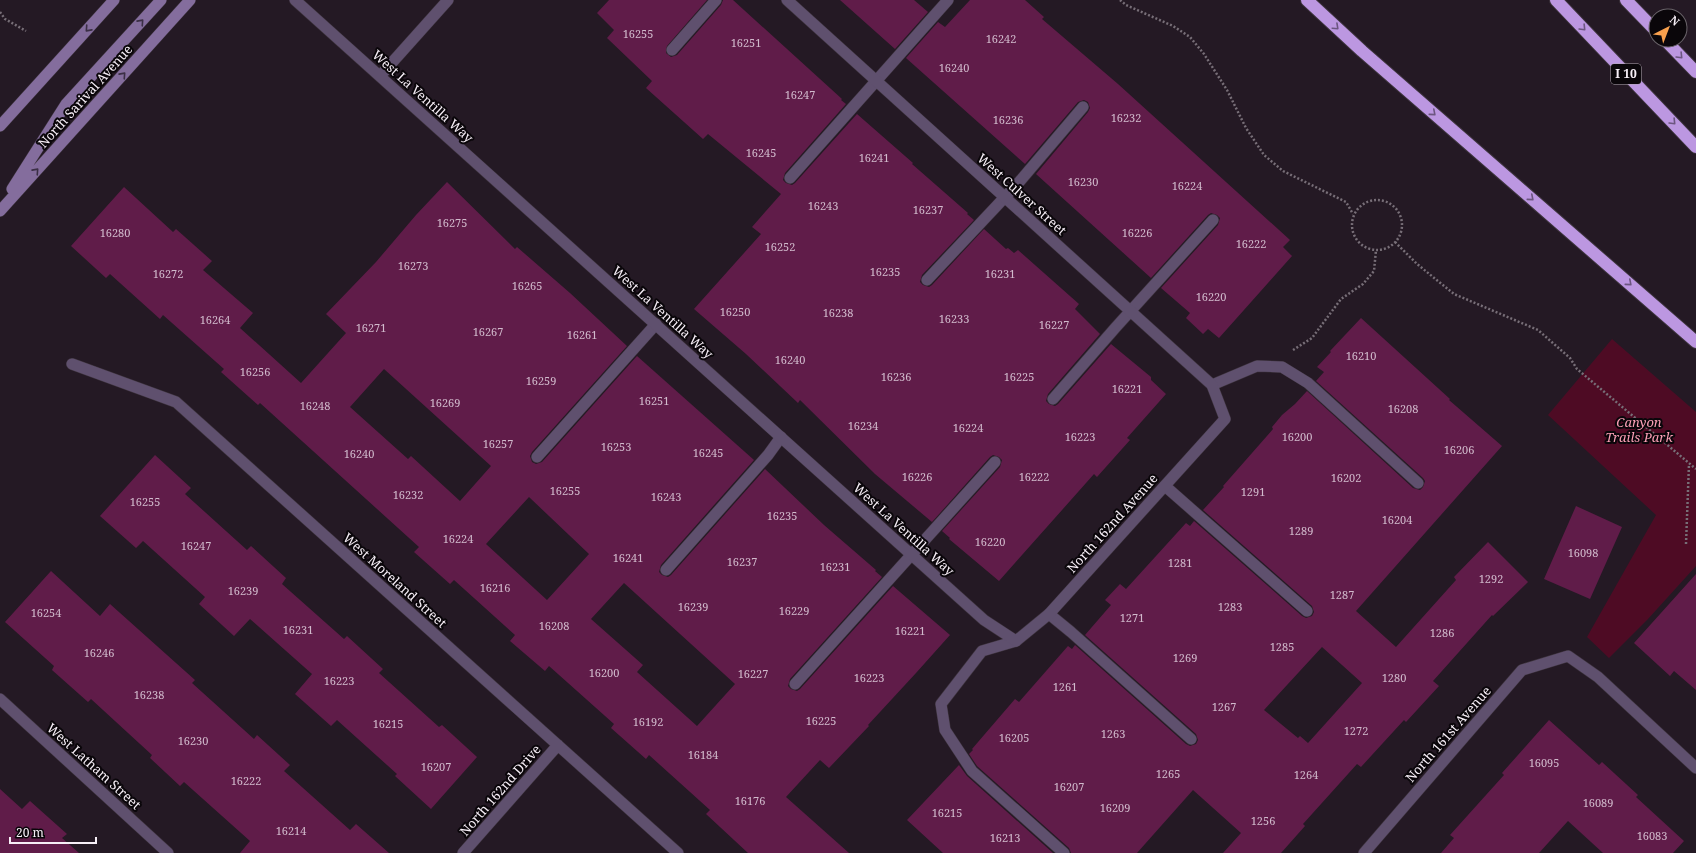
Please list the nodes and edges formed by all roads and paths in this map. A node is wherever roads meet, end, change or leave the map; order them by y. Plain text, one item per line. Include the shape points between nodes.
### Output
1 (114, 0) edge
2 (161, 0) edge
3 (190, 0) edge
4 (296, 0) edge
5 (448, 0) edge
6 (716, 0) edge
7 (787, 0) edge
8 (948, 0) edge
9 (1120, 0) edge
10 (1307, 0) edge
11 (1556, 0) edge
12 (1626, 0) edge
13 (0, 12) edge
14 (1648, 23) edge
15 (26, 31) dead end
16 (1673, 48) edge
17 (672, 50) dead end
18 (1696, 72) edge
19 (380, 76) junction
20 (876, 81) junction
21 (1083, 107) dead end
22 (0, 126) edge
23 (1696, 147) edge
24 (790, 178) dead end
25 (1005, 198) junction
26 (0, 210) edge
27 (1354, 214) junction
28 (1213, 220) dead end
29 (1395, 242) junction
30 (1376, 250) junction
31 (927, 280) dead end
32 (1130, 311) junction
33 (656, 324) junction
34 (1696, 342) edge
35 (1291, 353) dead end
36 (72, 364) dead end
37 (1212, 385) junction
38 (1053, 399) dead end
39 (1225, 419) joint
40 (781, 437) junction
41 (537, 457) dead end
42 (995, 462) dead end
43 (1689, 463) junction
44 (1696, 469) edge
45 (1418, 482) dead end
46 (1165, 486) junction
47 (1686, 544) dead end
48 (912, 555) junction
49 (666, 570) dead end
50 (1307, 611) dead end
51 (1048, 614) junction
52 (1016, 641) junction
53 (795, 684) dead end
54 (0, 699) edge
55 (1190, 739) dead end
56 (558, 745) junction
57 (1696, 768) edge
58 (168, 853) edge
59 (463, 853) edge
60 (678, 853) edge
61 (1064, 853) edge
62 (1364, 853) edge

1 -> 22 main road
26 -> 2 main road via 66,104
26 -> 3 main road, North Sarival Avenue
4 - 19 street, West La Ventilla Way
5 - 19 street
6 - 17 street
7 - 20 street, West Culver Street
8 - 20 street
9 - 27 path via 1190,37 1227,90 1246,128 1264,155 1283,171 1346,202
10 -> 34 highway
11 -> 23 highway, I 10
12 - 14 highway
13 - 15 path via 5,19
16 -> 18 highway
19 - 33 street, West La Ventilla Way
20 - 24 street
20 - 25 street, West Culver Street
21 - 25 street
25 - 31 street
25 - 32 street, West Culver Street
27 - 29 path via 1358,207 1368,201 1388,201 1399,212 1402,220 1400,236
27 - 30 path via 1351,222 1355,238 1361,244
28 - 32 street
29 - 30 path
29 - 43 path via 1454,294 1538,330 1570,358 1577,369
30 - 35 path via 1374,271 1363,284 1341,299 1312,338
32 - 37 street, West Culver Street
32 - 38 street
33 - 40 street, West La Ventilla Way
33 - 41 street
36 - 56 street, West Moreland Street via 176,402
37 - 39 street, West Culver Street
37 - 45 street via 1257,366 1282,367 1308,383
39 - 46 street, North 162nd Avenue
40 - 48 street, West La Ventilla Way
40 - 49 street
42 - 48 street
43 - 44 path
43 - 47 path
46 - 50 street
46 - 51 street, North 162nd Avenue
48 - 52 street, West La Ventilla Way via 984,620
48 - 53 street
51 - 52 street, North 162nd Avenue
51 - 55 street via 1072,632
52 - 61 street via 982,651 941,704 945,730 972,771
54 - 58 street, West Latham Street
56 - 59 street, North 162nd Drive
56 - 60 street, West Moreland Street
57 - 62 street, North 161st Avenue via 1598,677 1568,656 1522,670

